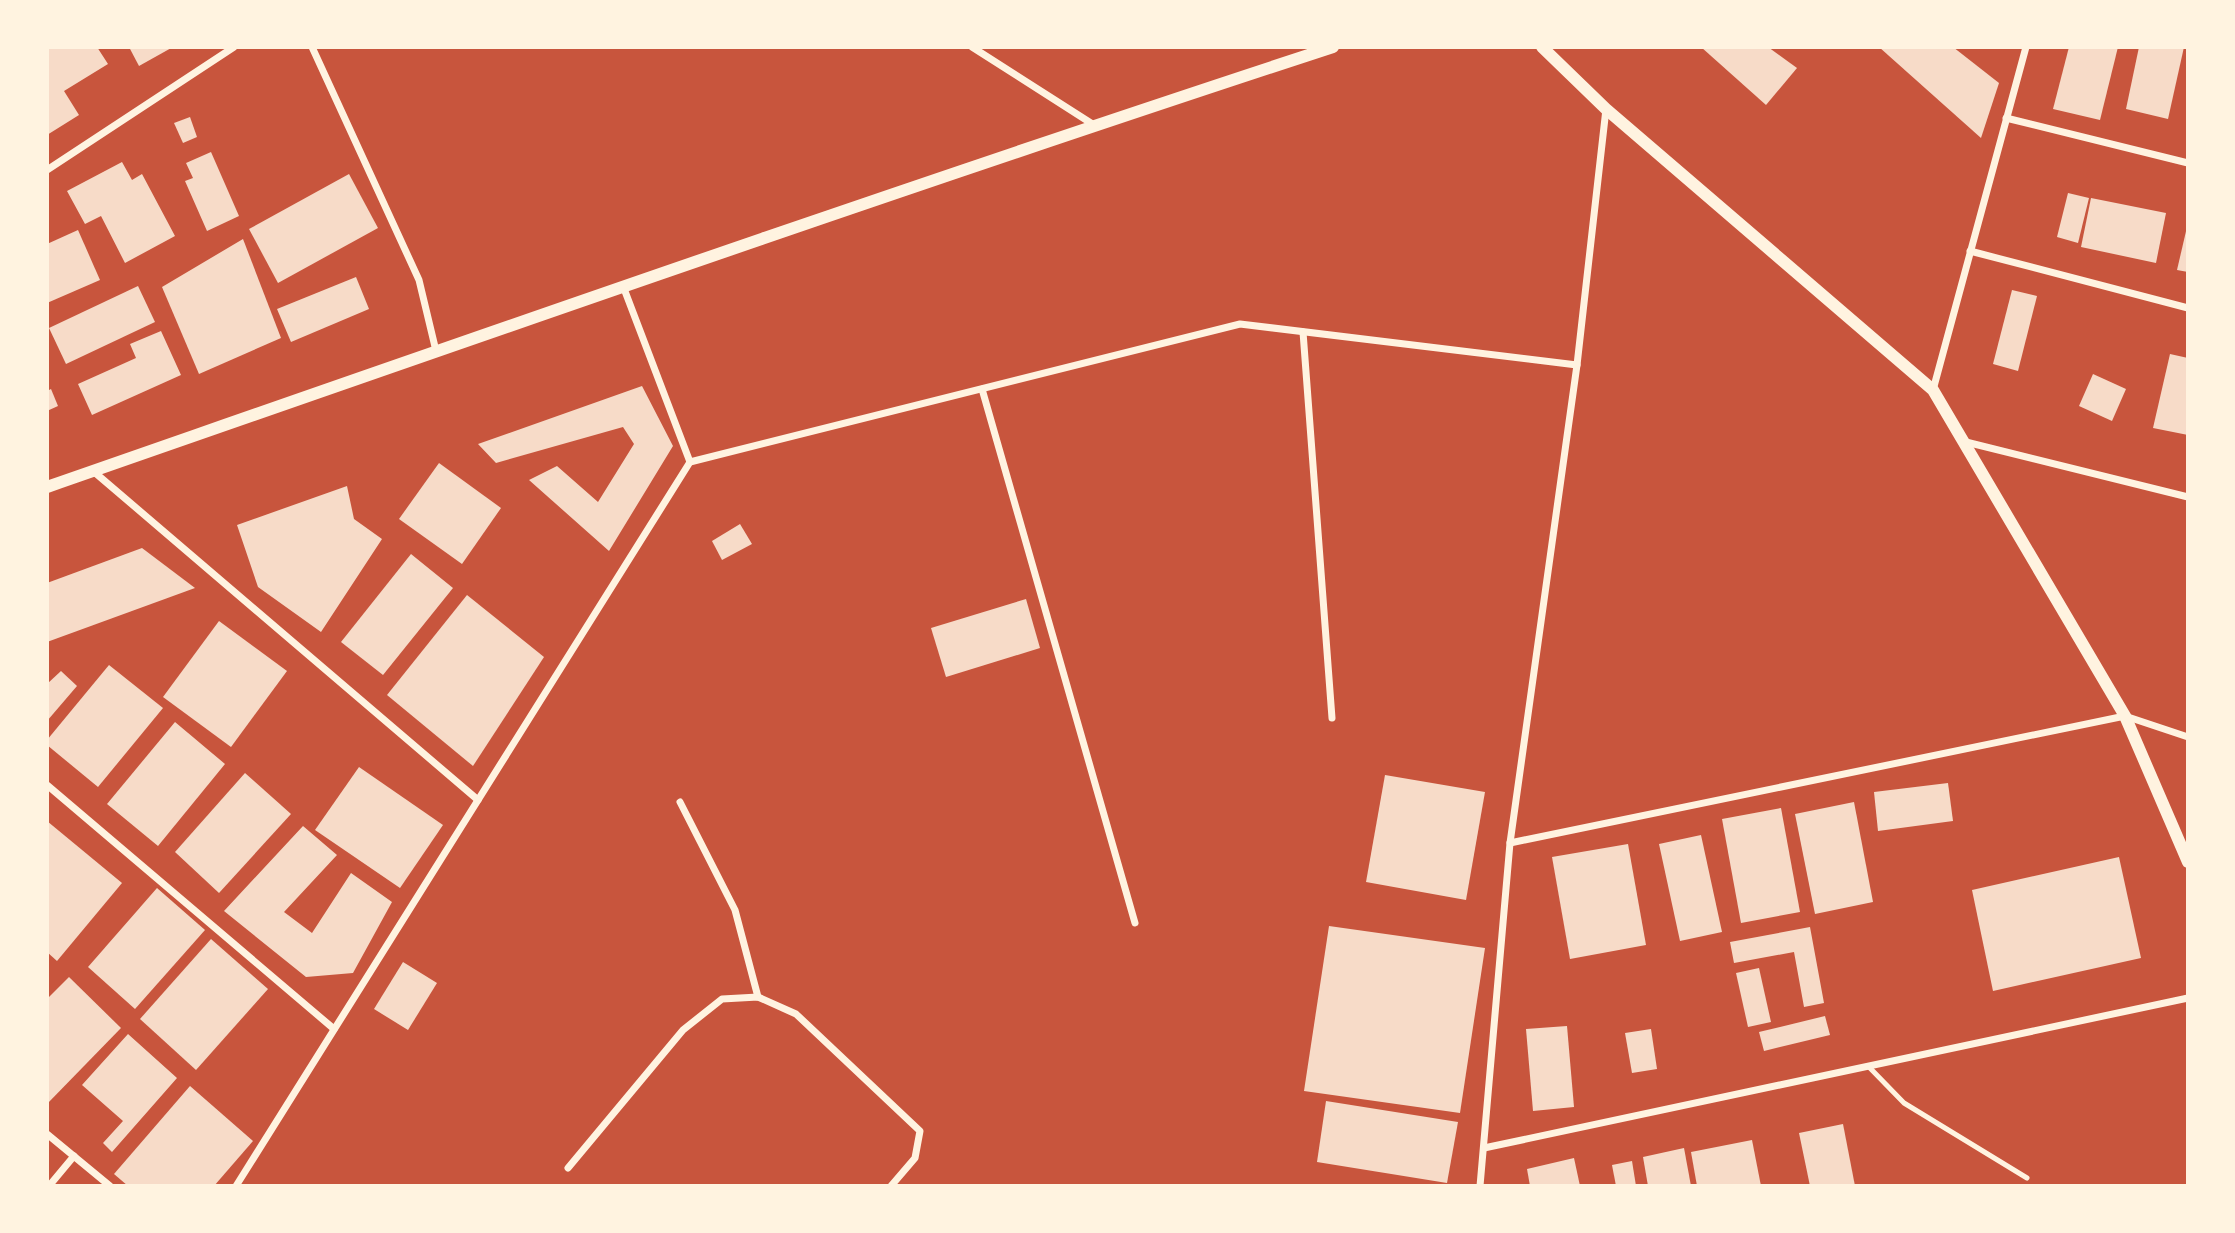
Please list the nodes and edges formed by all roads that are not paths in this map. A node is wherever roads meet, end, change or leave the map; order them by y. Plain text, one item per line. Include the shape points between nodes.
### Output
1 (234, 47) edge
2 (312, 47) edge
3 (972, 47) edge
4 (1333, 47) edge
5 (1542, 47) edge
6 (2026, 47) edge
7 (1606, 109) junction
8 (2006, 118) junction
9 (1094, 125) junction
10 (2188, 163) edge
11 (47, 170) edge
12 (1970, 251) junction
13 (623, 286) junction
14 (2188, 308) edge
15 (1303, 332) junction
16 (436, 351) junction
17 (1577, 365) junction
18 (982, 389) junction
19 (1933, 390) junction
20 (1962, 441) junction
21 (691, 462) junction
22 (93, 471) junction
23 (47, 487) edge
24 (2188, 497) edge
25 (2125, 716) junction
26 (1332, 718) dead end
27 (2188, 737) edge
28 (47, 785) edge
29 (478, 800) junction
30 (680, 802) dead end
31 (1510, 843) junction
32 (2188, 862) edge
33 (1135, 923) dead end
34 (758, 997) junction
35 (2188, 998) edge
36 (334, 1029) junction
37 (1868, 1066) junction
38 (47, 1134) edge
39 (1483, 1148) junction
40 (74, 1156) junction
41 (568, 1168) dead end
42 (2027, 1178) dead end
43 (49, 1186) edge
44 (110, 1186) edge
45 (236, 1186) edge
46 (891, 1186) edge
47 (1480, 1186) edge

1 - 11 street
2 - 16 street via 419,280
3 - 9 street
4 - 9 street
5 - 7 street
6 - 8 street
7 - 17 street
7 - 19 street
8 - 10 street
8 - 12 street
9 - 13 street
12 - 14 street
12 - 19 street
13 - 16 street
13 - 21 street
15 - 17 street
15 - 18 street via 1240,324
15 - 26 street
16 - 22 street
17 - 31 street
18 - 21 street
18 - 33 street
19 - 20 street
20 - 24 street
20 - 25 street
21 - 29 street
22 - 23 street
22 - 29 street
25 - 27 street
25 - 31 street
25 - 32 street
28 - 36 street
29 - 36 street
30 - 34 street via 735,910
31 - 39 street
34 - 41 street via 722,999 684,1030
34 - 46 street via 796,1014 920,1131 915,1158
35 - 37 street
36 - 45 street
37 - 39 street
37 - 42 lane via 1904,1103
38 - 40 street
39 - 47 street
40 - 43 street
40 - 44 street

